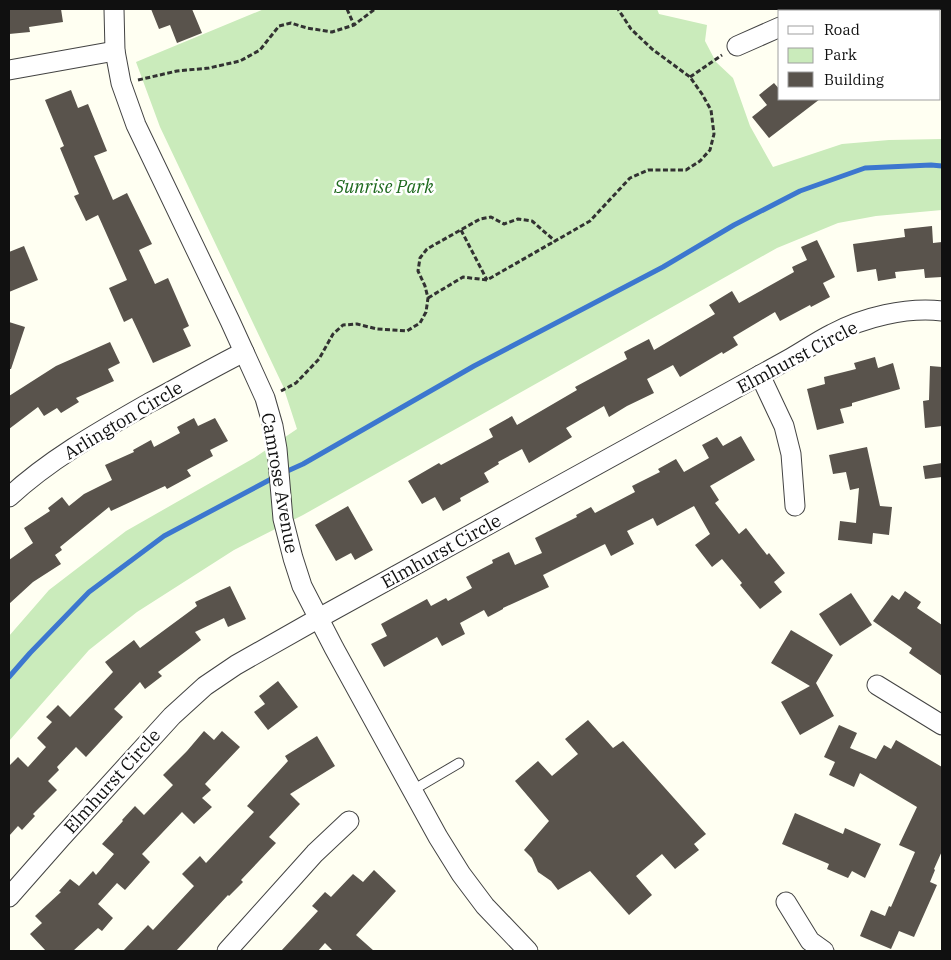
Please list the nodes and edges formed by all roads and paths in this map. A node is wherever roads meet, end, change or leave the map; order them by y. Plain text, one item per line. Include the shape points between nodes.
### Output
1 (114, 9) edge
2 (346, 9) edge
3 (375, 9) edge
4 (618, 9) edge
5 (354, 25) junction
6 (778, 29) edge
7 (737, 46) joint
8 (115, 51) junction
9 (9, 70) edge
10 (690, 77) junction
11 (121, 83) junction
12 (461, 230) junction
13 (555, 241) junction
14 (487, 280) junction
15 (428, 298) junction
16 (942, 311) edge
17 (244, 352) junction
18 (760, 375) junction
19 (265, 398) junction
20 (9, 498) edge
21 (794, 506) dead end
22 (319, 618) junction
23 (877, 684) dead end
24 (942, 725) edge
25 (459, 763) dead end
26 (413, 790) junction
27 (349, 821) dead end
28 (9, 897) edge
29 (786, 902) dead end
30 (227, 951) edge
31 (528, 951) edge
32 (824, 951) edge

1 - 8 street, Camrose Avenue
2 - 5 path
3 - 5 path
4 - 10 path via 631,29 652,49
5 - 11 path via 332,32 291,23 279,26 260,50 240,62
6 - 7 street
7 - 10 path
8 - 9 street
8 - 11 street, Camrose Avenue
10 - 13 path via 711,110 714,134 710,150 686,170 648,170 630,178 590,221
11 - 17 street, Camrose Avenue via 136,125
12 - 13 path via 480,219 491,217 504,224 518,219 532,221
12 - 14 path
12 - 15 path via 427,249 420,258 418,271
13 - 14 path
14 - 15 path via 463,277
15 - 19 path via 420,323 407,331 343,325 319,360 296,383
16 - 18 street, Elmhurst Circle via 900,312 865,320
17 - 19 street, Camrose Avenue
17 - 20 street, Arlington Circle via 106,427 20,486
18 - 21 street via 784,426 791,454
18 - 22 street, Elmhurst Circle
19 - 22 street, Camrose Avenue via 273,426 284,519 293,558 302,586
22 - 26 street, Camrose Avenue
22 - 28 street, Elmhurst Circle via 236,665 185,704
23 - 24 street
25 - 26 lane
26 - 31 street, Camrose Avenue via 461,874 485,906
27 - 30 street via 315,853
29 - 32 street via 810,941

